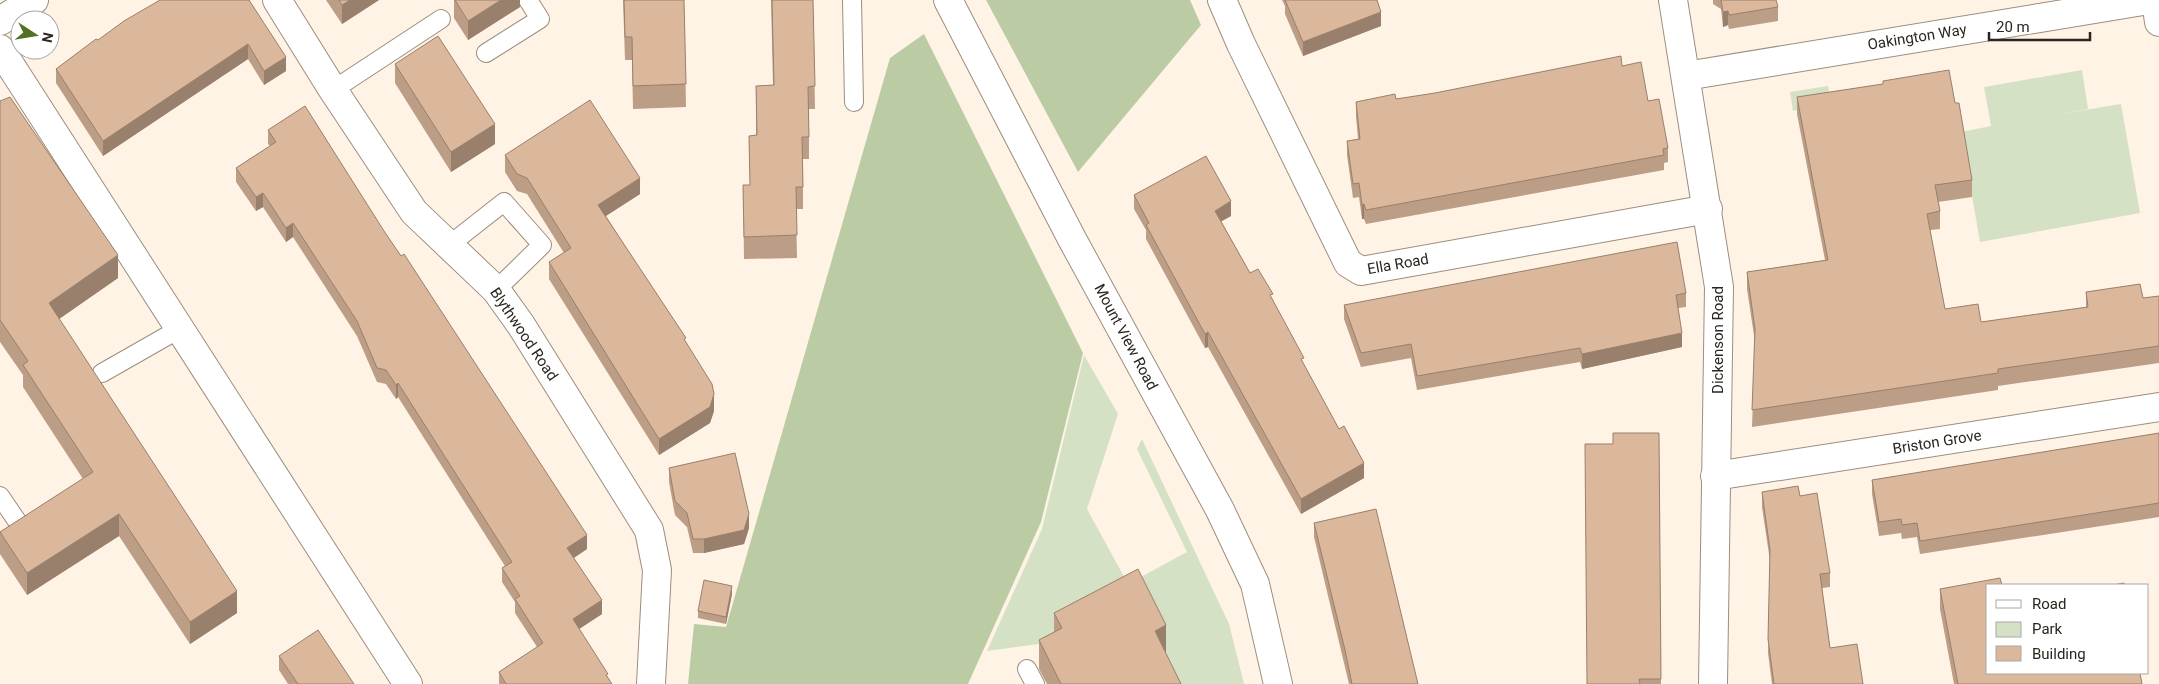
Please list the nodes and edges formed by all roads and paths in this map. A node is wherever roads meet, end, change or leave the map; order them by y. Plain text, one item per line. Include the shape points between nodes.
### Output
1 (34, 0) edge
2 (277, 0) edge
3 (528, 0) edge
4 (852, 0) edge
5 (948, 0) edge
6 (1222, 0) edge
7 (1673, 0) edge
8 (2148, 0) edge
9 (2156, 0) edge
10 (441, 19) dead end
11 (0, 21) edge
12 (2159, 22) edge
13 (0, 49) edge
14 (486, 53) dead end
15 (1686, 76) junction
16 (333, 90) junction
17 (854, 102) dead end
18 (1708, 209) junction
19 (448, 246) junction
20 (496, 290) junction
21 (181, 328) junction
22 (102, 373) dead end
23 (2159, 407) edge
24 (1715, 476) junction
25 (0, 496) edge
26 (16, 521) edge
27 (408, 684) edge
28 (651, 684) edge
29 (1278, 684) edge
30 (1713, 684) edge

1 - 11 street
2 - 16 street, Blythwood Road
3 - 14 lane via 540,19
4 - 17 lane
5 - 29 street, Mount View Road via 1082,257 1220,510 1255,584
6 - 18 street, Ella Road via 1348,263 1361,271
7 - 15 street, Dickenson Road
8 - 15 street, Oakington Way
9 - 12 street
10 - 16 lane
13 - 21 street via 21,99
15 - 18 street, Dickenson Road
16 - 19 street, Blythwood Road via 414,212
18 - 24 street, Dickenson Road via 1719,287
19 - 20 street, Blythwood Road
19 - 20 lane via 504,202 542,244
20 - 28 street, Blythwood Road via 522,326 649,530 657,570
21 - 22 lane
21 - 27 street via 322,554
23 - 24 street, Briston Grove
24 - 30 street, Dickenson Road
25 - 26 lane

